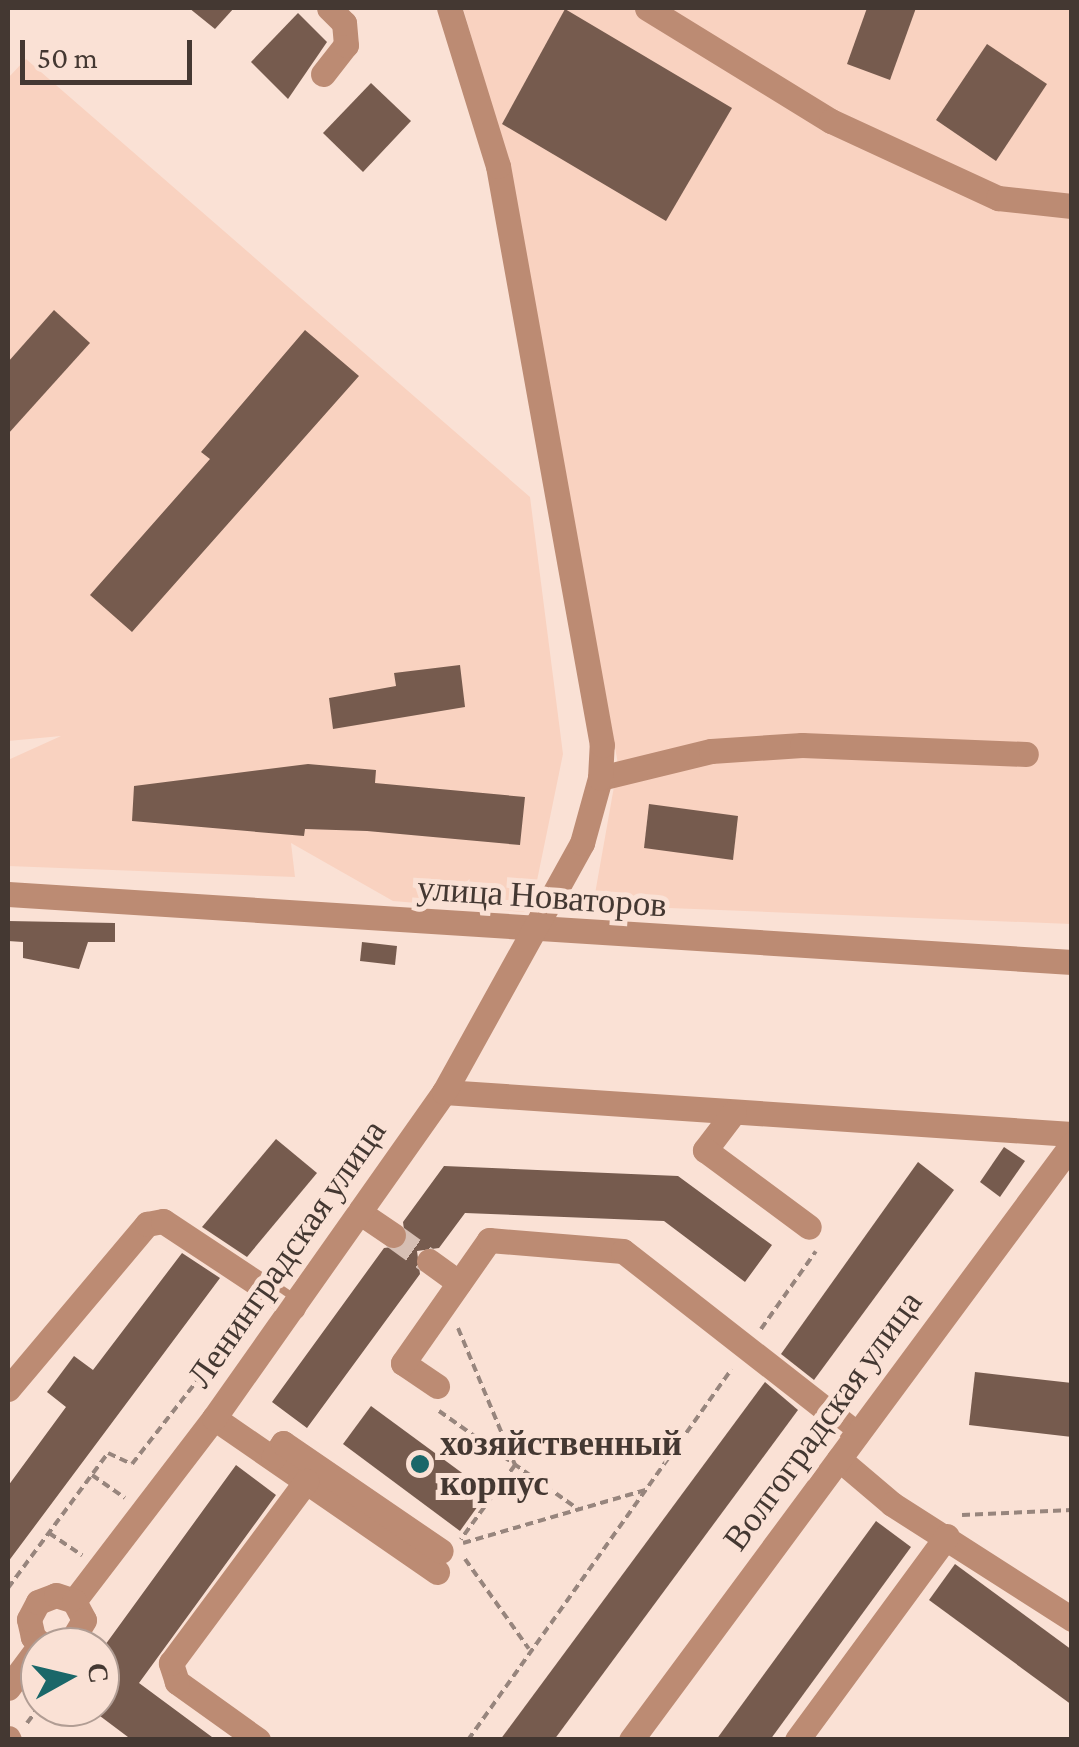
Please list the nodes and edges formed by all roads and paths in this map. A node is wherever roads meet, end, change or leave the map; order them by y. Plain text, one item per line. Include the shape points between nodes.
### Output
1 (329, 8) edge
2 (448, 8) edge
3 (647, 8) edge
4 (323, 74) dead end
5 (1072, 206) edge
6 (1026, 754) dead end
7 (600, 778) junction
8 (8, 894) edge
9 (534, 932) junction
10 (1072, 962) edge
11 (444, 1092) junction
12 (734, 1112) junction
13 (1072, 1134) edge
14 (1072, 1144) edge
15 (360, 1212) junction
16 (809, 1227) joint
17 (393, 1236) tunnel mouth
18 (429, 1262) tunnel mouth
19 (268, 1290) junction
20 (453, 1292) junction
21 (292, 1307) junction
22 (747, 1348) junction
23 (437, 1386) joint
24 (8, 1389) edge
25 (214, 1418) junction
26 (857, 1434) junction
27 (272, 1458) junction
28 (839, 1459) junction
29 (516, 1464) junction
30 (92, 1475) junction
31 (306, 1481) junction
32 (646, 1490) junction
33 (578, 1509) junction
34 (1072, 1510) edge
35 (143, 1511) junction
36 (948, 1525) junction
37 (49, 1532) junction
38 (444, 1556) junction
39 (101, 1566) junction
40 (8, 1588) edge
41 (74, 1601) junction
42 (1072, 1620) edge
43 (30, 1627) edge
44 (82, 1627) edge
45 (531, 1651) junction
46 (258, 1740) edge
47 (468, 1740) edge
48 (631, 1740) edge
49 (797, 1740) edge

1 - 4 street via 344,23 346,44
2 - 7 street, Ленинградская улица via 498,166 602,746
3 - 5 street via 847,129 998,198
6 - 7 street via 711,750
7 - 9 street, Ленинградская улица via 582,843
8 - 9 street, улица Новаторов
9 - 10 street, улица Новаторов
9 - 11 street, Ленинградская улица
11 - 12 street
11 - 15 street, Ленинградская улица
12 - 13 street
12 - 16 street via 706,1150
14 - 26 street, Волгоградская улица
15 - 17 street
15 - 21 street, Ленинградская улица
16 - 22 path via 826,1238
18 - 20 street
19 - 21 street
19 - 24 street via 163,1221 146,1224
19 - 30 path via 132,1464 108,1453
20 - 22 street via 489,1240 623,1251
20 - 23 street via 403,1363
20 - 29 path
21 - 25 street, Ленинградская улица
22 - 26 street
22 - 32 path
23 - 29 path via 426,1402
25 - 27 street
25 - 35 street, Ленинградская улица
26 - 28 street, Волгоградская улица
27 - 31 street
27 - 38 street via 283,1443
28 - 36 street via 892,1504
28 - 48 street, Волгоградская улица
29 - 33 path
29 - 38 path
30 - 35 path
30 - 37 path
31 - 38 street
31 - 46 street via 171,1663 176,1682
32 - 33 path
32 - 45 path
33 - 38 path
34 - 36 path
35 - 39 street, Ленинградская улица
36 - 42 street
36 - 49 street
37 - 39 path
37 - 40 path
38 - 45 path
39 - 41 street, Ленинградская улица
41 - 43 street via 46,1596 32,1609
41 - 44 street
45 - 47 path

